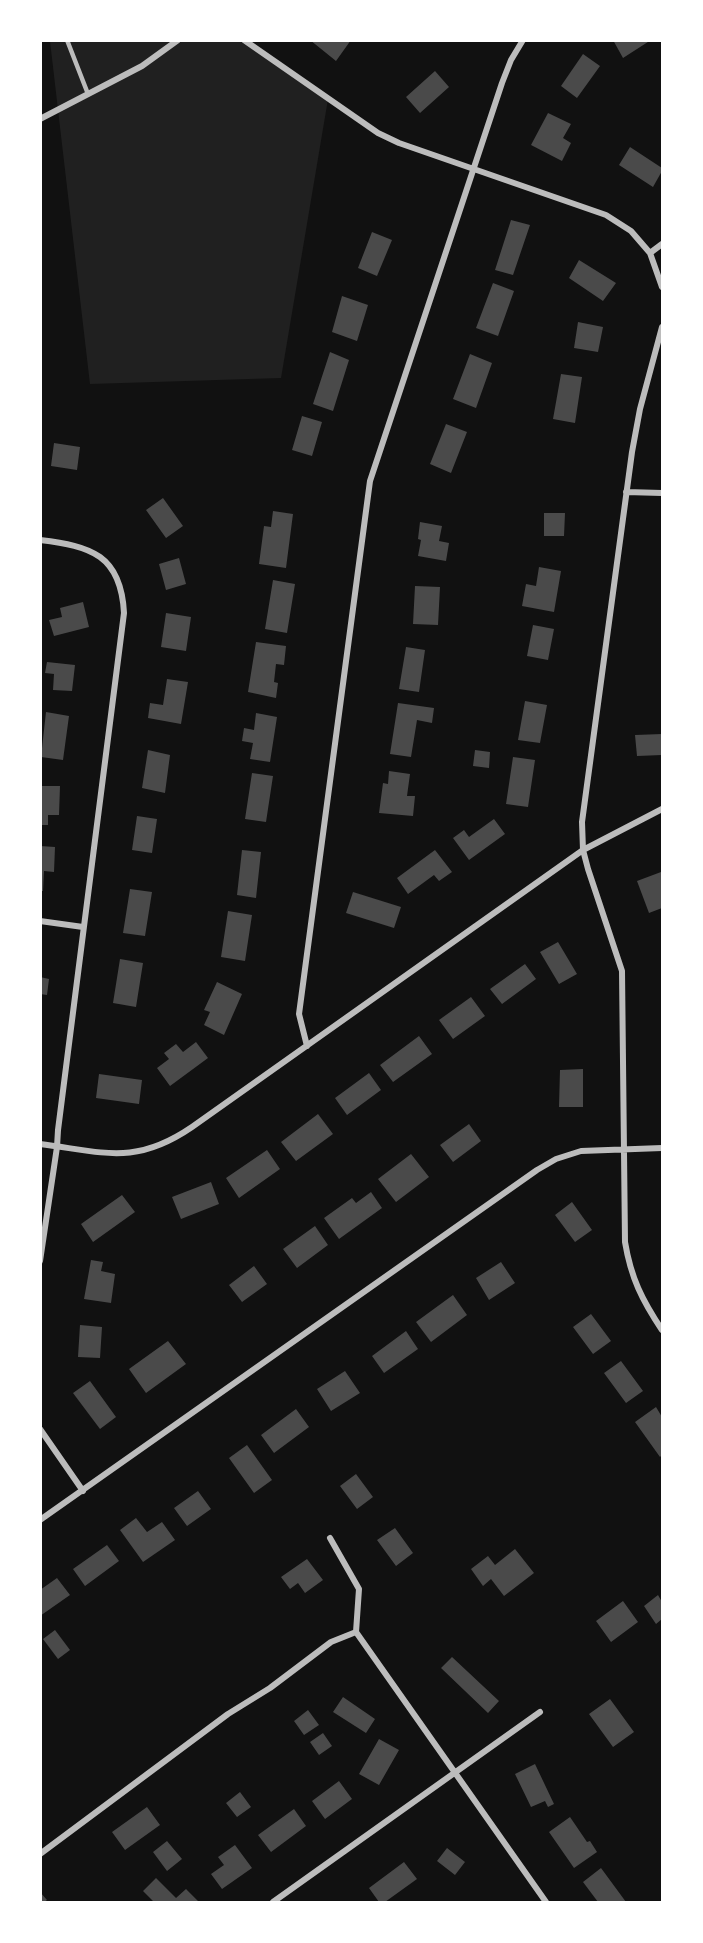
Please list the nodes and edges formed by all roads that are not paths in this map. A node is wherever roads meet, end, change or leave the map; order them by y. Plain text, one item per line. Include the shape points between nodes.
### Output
1 (67, 40) edge
2 (178, 40) edge
3 (244, 40) edge
4 (523, 40) edge
5 (88, 94) junction
6 (40, 119) edge
7 (474, 168) junction
8 (663, 244) edge
9 (650, 253) junction
10 (663, 287) edge
11 (663, 327) edge
12 (626, 492) junction
13 (663, 493) edge
14 (40, 540) edge
15 (663, 809) edge
16 (583, 850) junction
17 (40, 921) edge
18 (83, 927) junction
19 (307, 1046) junction
20 (40, 1144) edge
21 (57, 1147) junction
22 (663, 1148) edge
23 (623, 1149) junction
24 (40, 1261) edge
25 (663, 1330) edge
26 (40, 1429) edge
27 (82, 1491) junction
28 (40, 1520) edge
29 (330, 1538) dead end
30 (356, 1632) junction
31 (540, 1712) dead end
32 (456, 1773) junction
33 (40, 1854) edge
34 (273, 1902) edge
35 (546, 1902) edge

1 - 5 lane
2 - 5 street via 142,66
3 - 7 street via 378,133
4 - 7 street via 502,83
5 - 6 street
7 - 9 street via 606,215 631,231
7 - 19 street via 370,481 299,1014
8 - 9 street
9 - 10 street
11 - 12 street via 638,417
12 - 13 street
12 - 16 street via 582,822
14 - 18 street via 72,543 91,551 114,574 123,598
15 - 16 street
16 - 19 street
16 - 23 street via 622,971
17 - 18 street
18 - 21 street
19 - 21 street via 162,1145 114,1154
20 - 21 street
21 - 24 street
22 - 23 street
23 - 25 street via 628,1260 642,1298
23 - 27 street via 568,1154 537,1170
26 - 27 street
27 - 28 street
29 - 30 street via 358,1589
30 - 32 street
30 - 33 street via 331,1642 228,1714
31 - 32 street
32 - 34 street
32 - 35 street

